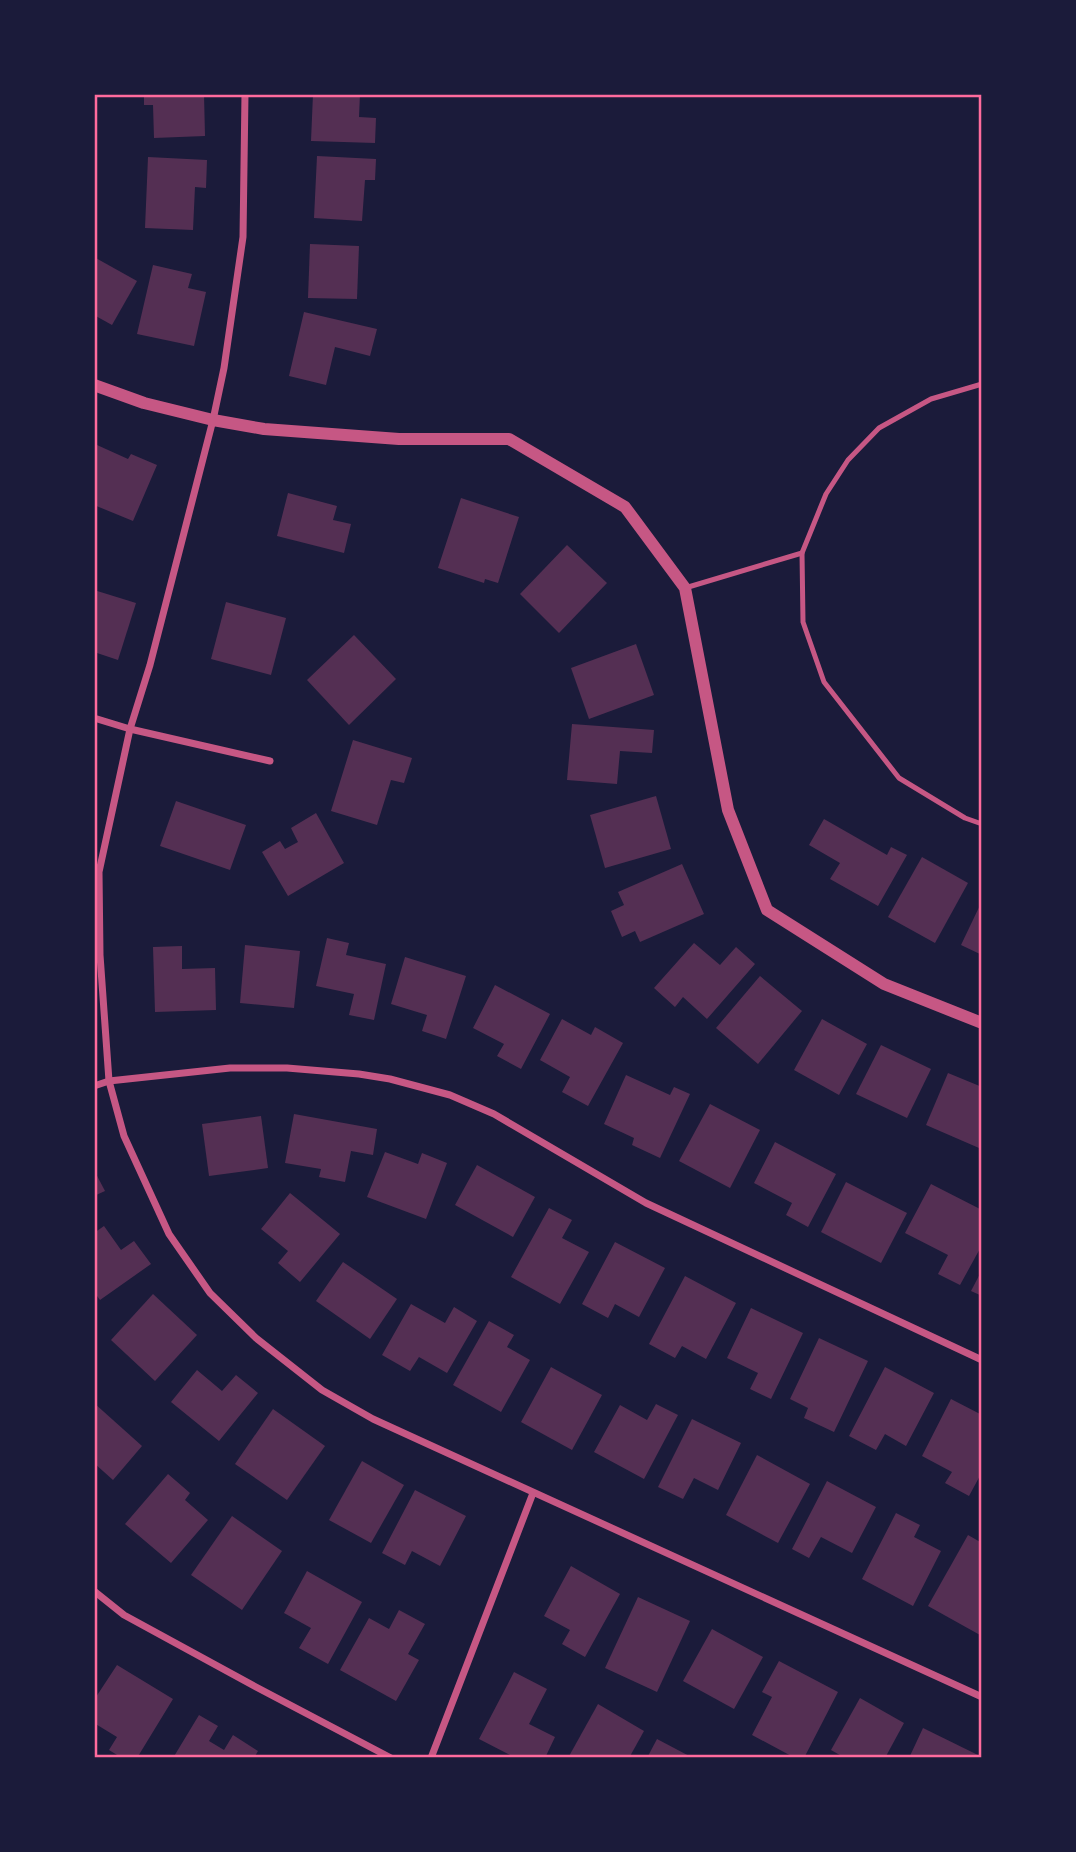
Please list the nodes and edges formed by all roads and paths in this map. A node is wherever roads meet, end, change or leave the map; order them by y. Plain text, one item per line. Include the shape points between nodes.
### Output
1 (245, 94) edge
2 (982, 384) edge
3 (94, 385) edge
4 (213, 420) junction
5 (802, 553) junction
6 (685, 588) junction
7 (94, 718) edge
8 (130, 729) junction
9 (270, 761) dead end
10 (982, 824) edge
11 (982, 1023) edge
12 (109, 1081) junction
13 (94, 1086) edge
14 (982, 1360) edge
15 (533, 1493) junction
16 (94, 1591) edge
17 (982, 1697) edge
18 (391, 1758) edge
19 (431, 1758) edge

1 - 4 street via 243,237
2 - 5 lane via 930,399 879,428 848,460 826,494
3 - 4 street
4 - 6 street via 264,429 399,439 509,439 625,507
4 - 8 street
5 - 6 lane
5 - 10 lane via 803,622 824,682 899,778
6 - 11 street via 727,810 767,910 884,984
7 - 8 street
8 - 9 street
8 - 12 street via 99,872
12 - 13 street
12 - 14 street via 230,1068 287,1068 390,1079 450,1095 494,1114 646,1203
12 - 15 street via 124,1136 169,1234 210,1293 256,1338 322,1390 373,1419
15 - 17 street
15 - 19 street
16 - 18 street via 124,1615

